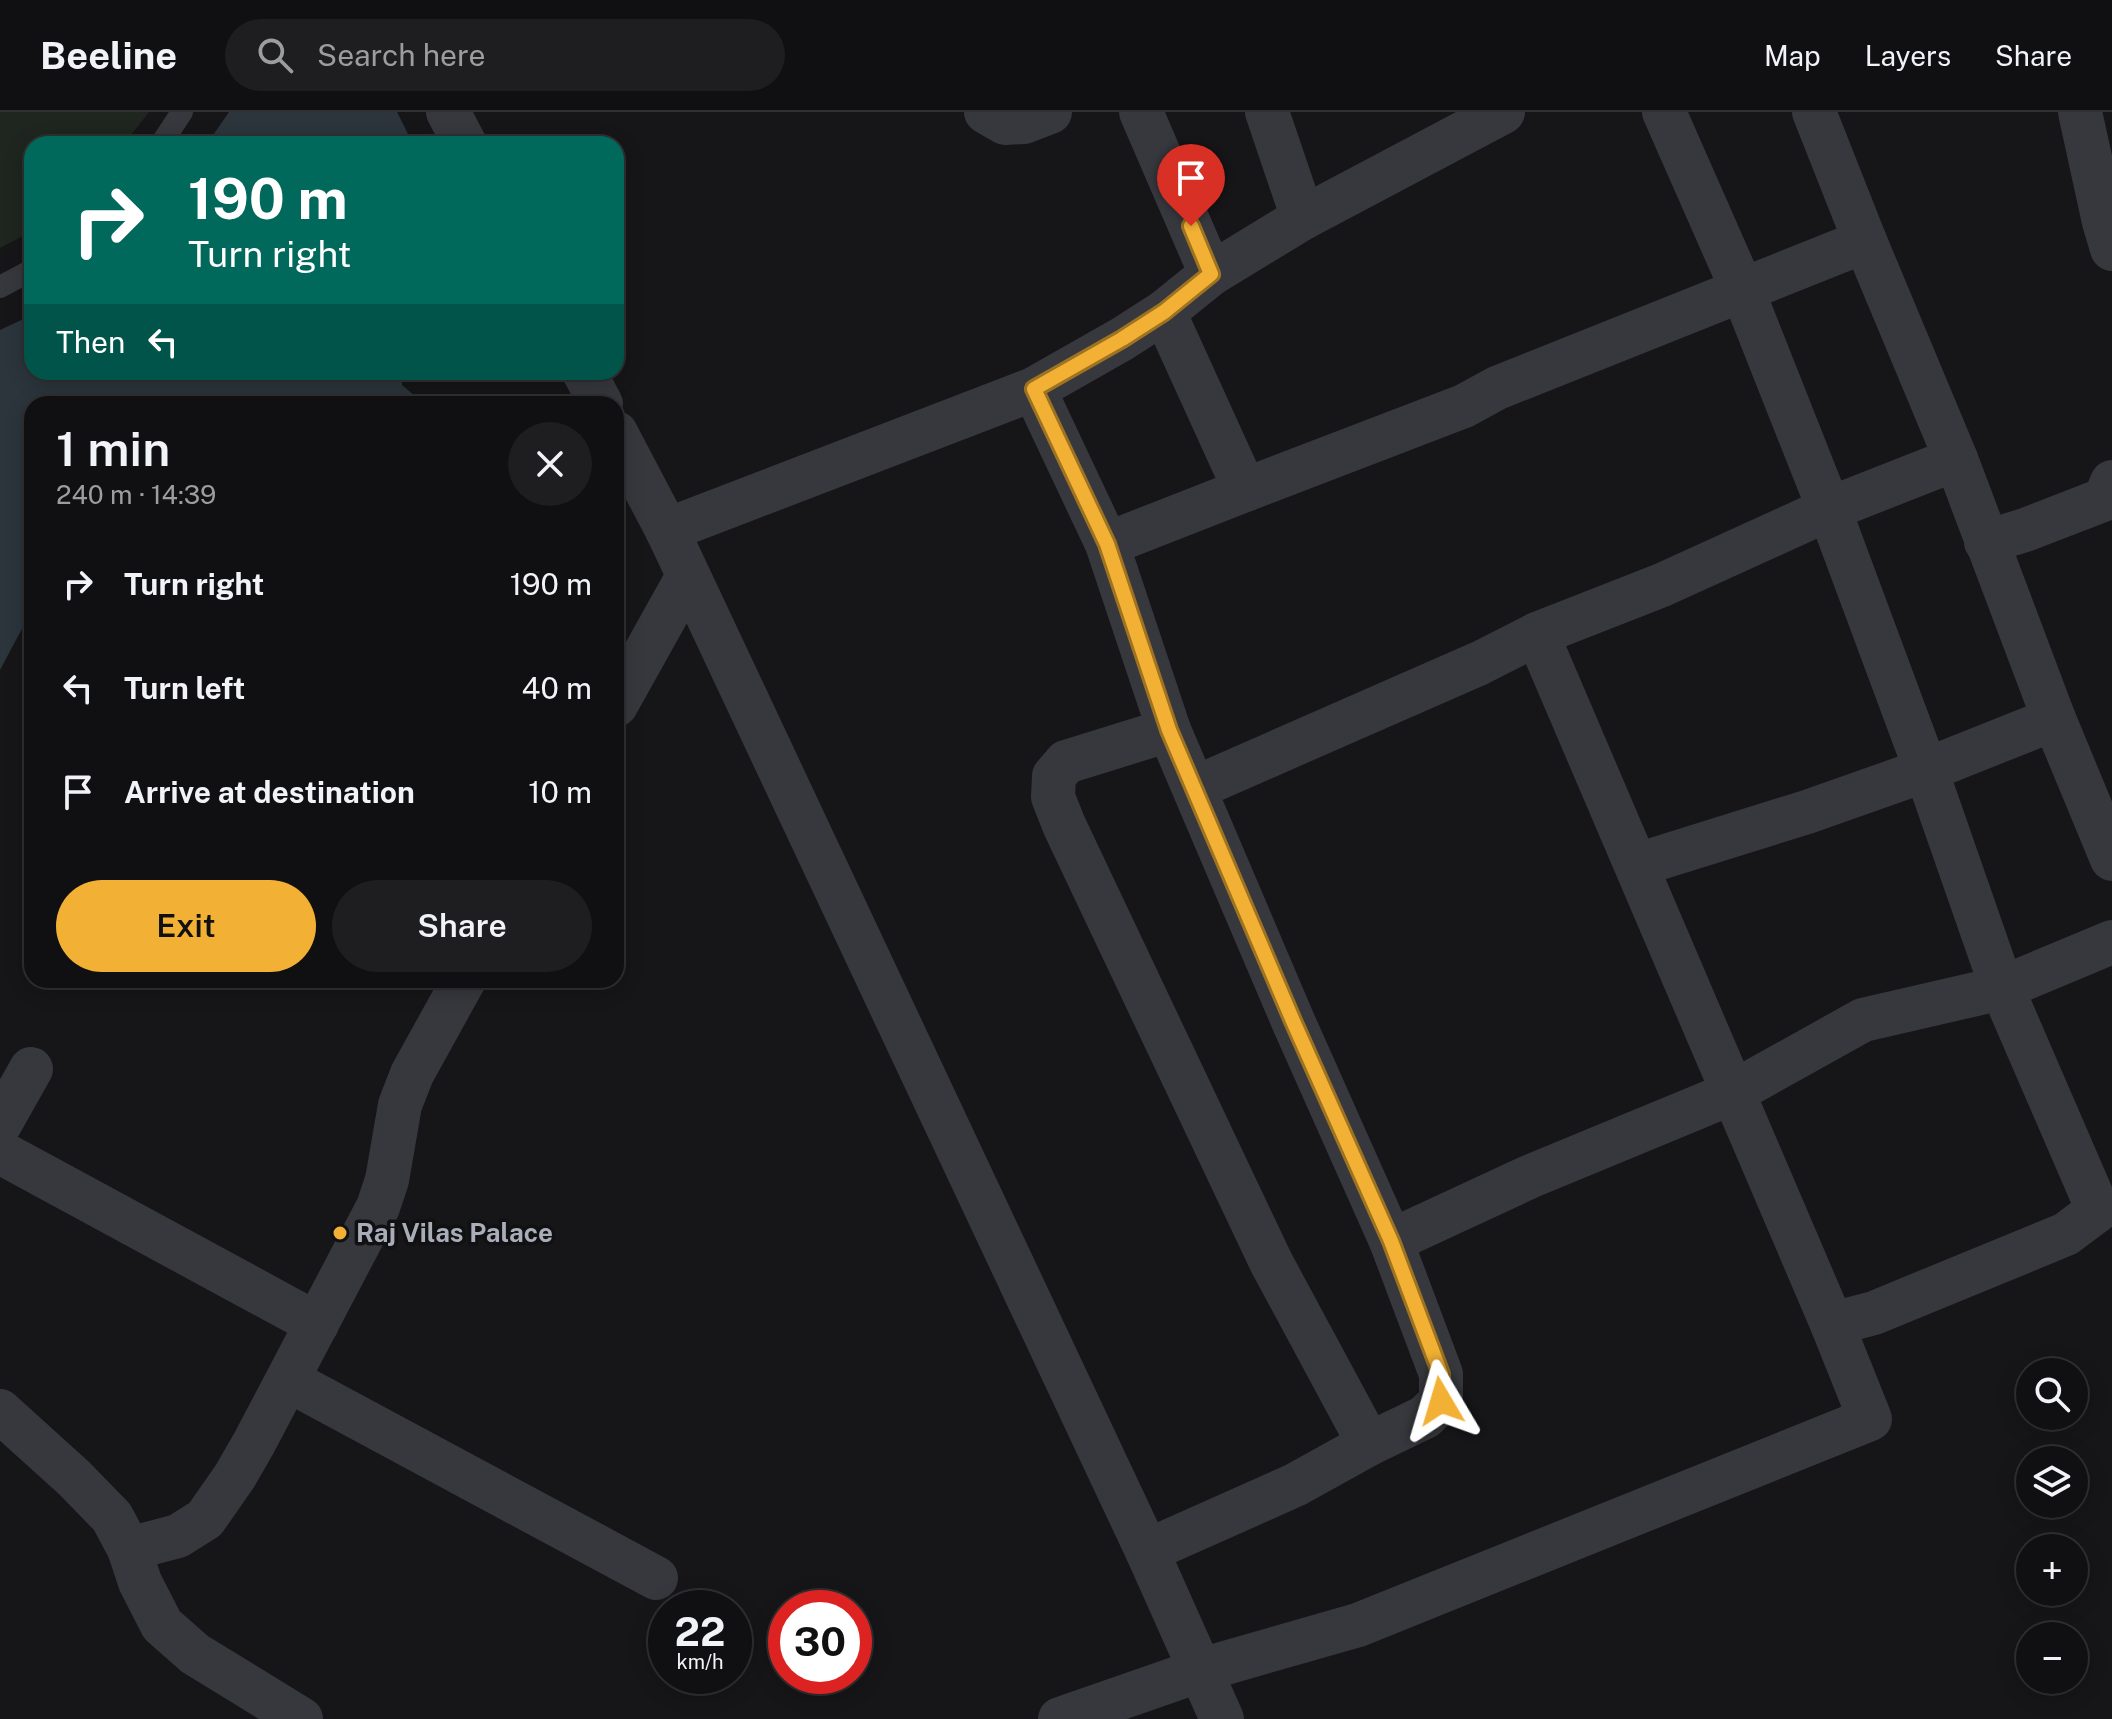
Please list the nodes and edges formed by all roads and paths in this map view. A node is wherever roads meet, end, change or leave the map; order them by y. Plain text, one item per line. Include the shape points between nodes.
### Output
1 (182, 112) edge
2 (448, 112) edge
3 (986, 112) edge
4 (1050, 112) edge
5 (1141, 112) edge
6 (1267, 112) edge
7 (1503, 112) edge
8 (1664, 112) edge
9 (1814, 112) edge
10 (2080, 112) edge
11 (166, 136) edge
12 (461, 136) edge
13 (1303, 218) junction
14 (1865, 241) junction
15 (2112, 249) edge
16 (24, 274) edge
17 (1211, 274) junction
18 (0, 287) edge
19 (1742, 289) junction
20 (1164, 312) junction
21 (1034, 389) junction
22 (624, 448) edge
23 (1956, 459) junction
24 (2112, 482) edge
25 (1245, 490) junction
26 (1829, 509) junction
27 (667, 530) junction
28 (1986, 542) junction
29 (1107, 544) junction
30 (688, 576) junction
31 (1537, 634) junction
32 (624, 691) edge
33 (2054, 719) junction
34 (1169, 730) junction
35 (1926, 770) junction
36 (1195, 788) junction
37 (2112, 859) edge
38 (1637, 865) junction
39 (2112, 942) edge
40 (460, 988) edge
41 (2002, 988) junction
42 (31, 1069) dead end
43 (1732, 1093) junction
44 (0, 1124) edge
45 (0, 1152) edge
46 (2105, 1206) edge
47 (1391, 1241) junction
48 (317, 1324) junction
49 (1832, 1324) junction
50 (288, 1380) junction
51 (0, 1411) edge
52 (1369, 1444) junction
53 (129, 1549) junction
54 (1147, 1551) junction
55 (656, 1578) dead end
56 (1201, 1670) junction
57 (301, 1719) edge
58 (1060, 1719) edge
59 (1222, 1719) edge

1 - 11 lane
2 - 12 street
3 - 4 street via 1005,123
5 - 17 street
6 - 13 street
7 - 13 street
8 - 19 street
9 - 14 street
10 - 15 street
13 - 17 street
14 - 19 street
14 - 23 street
16 - 18 lane
17 - 20 street
19 - 25 street via 1464,406
19 - 26 street
20 - 21 street
20 - 25 street
21 - 27 street
21 - 29 street
22 - 27 street
23 - 26 street
23 - 28 street
24 - 28 street via 2105,499
25 - 29 street
26 - 31 street via 1662,585
26 - 35 street
27 - 30 street
28 - 33 street
29 - 34 street
30 - 32 street
30 - 54 street
31 - 36 street
31 - 38 street
33 - 35 street
33 - 37 street
34 - 36 street
34 - 52 street via 1066,762 1054,776 1053,797 1271,1262
35 - 38 street
35 - 41 street
36 - 47 street
38 - 43 street
39 - 41 street
40 - 48 street via 400,1105 378,1207
41 - 43 street via 1863,1020
41 - 46 street
42 - 44 street
43 - 47 street
43 - 49 street
45 - 48 street
46 - 49 street via 2066,1234 1874,1313
47 - 52 street via 1441,1374 1441,1401 1425,1417
48 - 50 street
49 - 56 street via 1870,1419 1358,1625
50 - 53 street via 205,1519 178,1536
50 - 55 street
51 - 53 street via 112,1517
52 - 54 street via 1295,1485
53 - 57 street via 162,1625 195,1654
54 - 56 street
56 - 58 street
56 - 59 street

